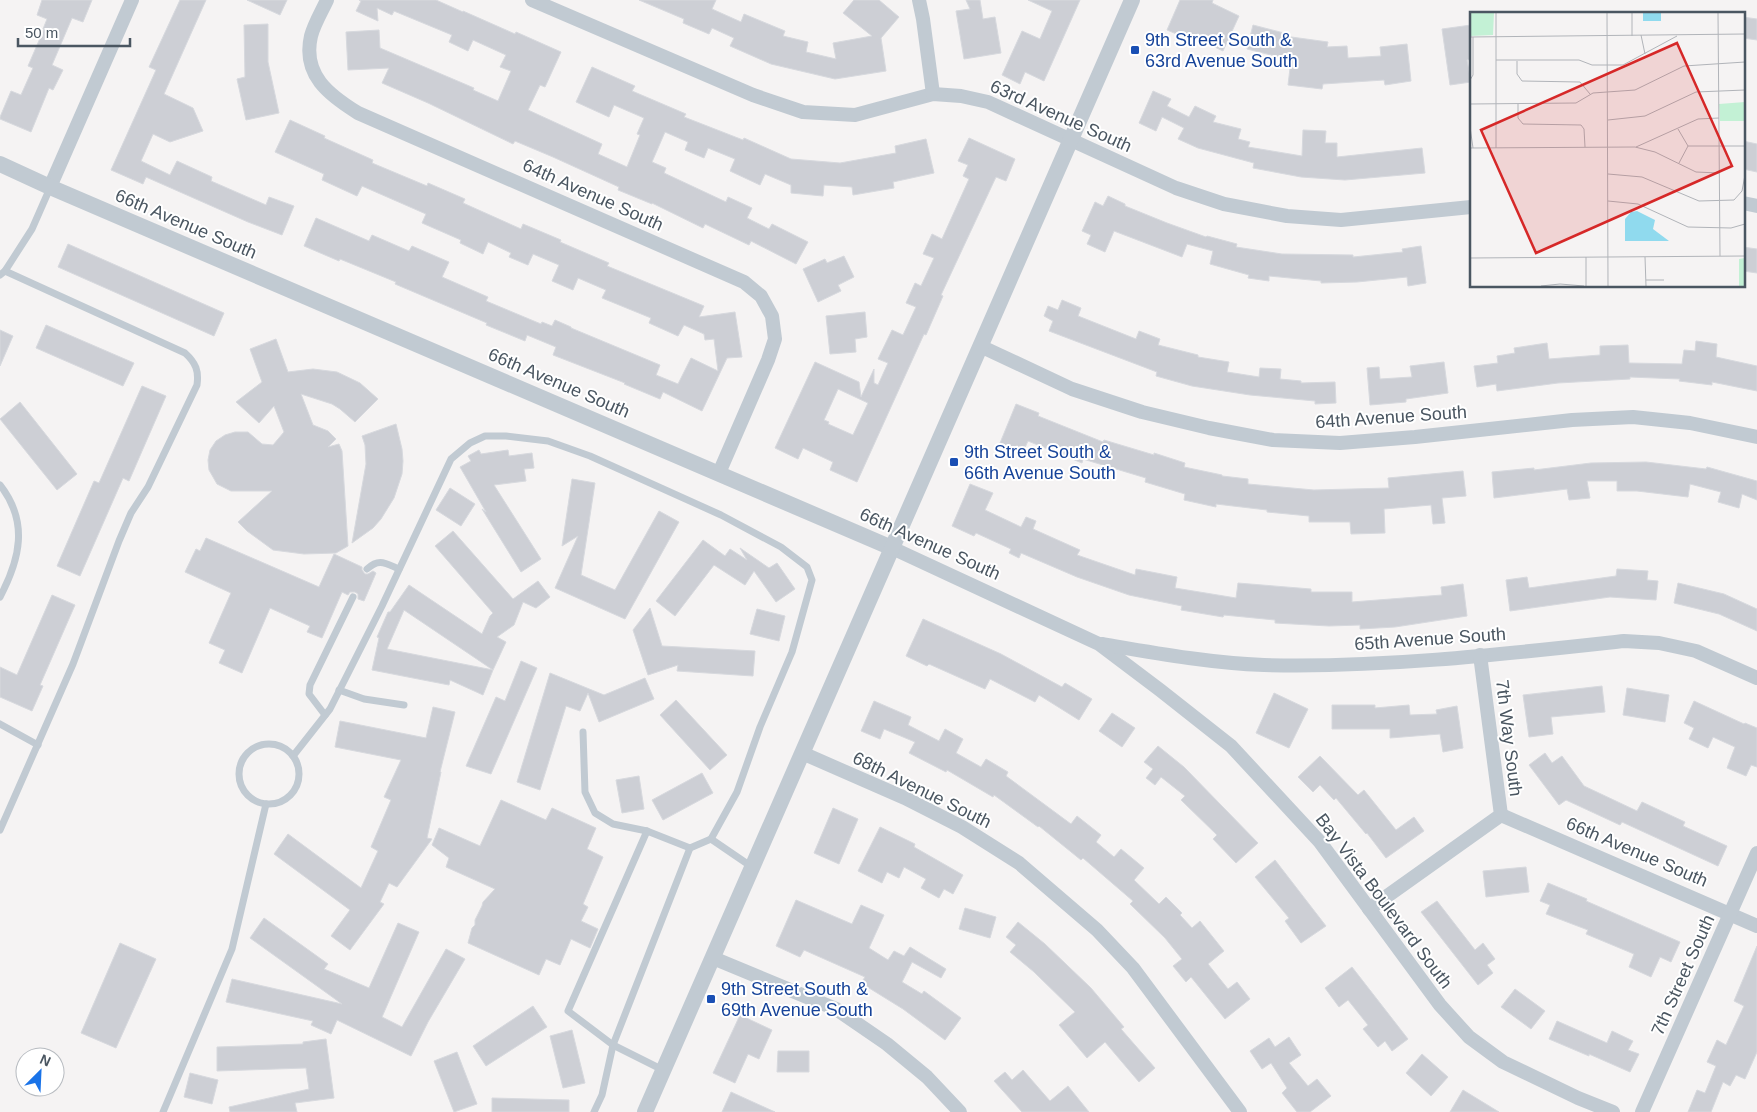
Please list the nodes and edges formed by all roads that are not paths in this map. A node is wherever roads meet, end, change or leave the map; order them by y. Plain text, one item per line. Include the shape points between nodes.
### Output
1 (132, 0) edge
2 (327, 0) edge
3 (532, 0) edge
4 (919, 0) edge
5 (1132, 0) edge
6 (933, 94) junction
7 (1070, 141) junction
8 (0, 164) edge
9 (50, 188) junction
10 (1744, 203) edge
11 (1757, 206) edge
12 (1470, 207) edge
13 (3, 273) edge
14 (980, 346) junction
15 (1757, 437) edge
16 (719, 473) junction
17 (0, 485) edge
18 (892, 548) junction
19 (367, 569) dead end
20 (400, 569) junction
21 (0, 597) edge
22 (353, 597) dead end
23 (1099, 644) junction
24 (1480, 655) junction
25 (1757, 678) edge
26 (339, 690) junction
27 (404, 705) dead end
28 (325, 715) junction
29 (0, 724) edge
30 (582, 732) dead end
31 (38, 745) junction
32 (802, 753) junction
33 (293, 756) junction
34 (266, 804) junction
35 (1500, 815) junction
36 (0, 830) edge
37 (647, 831) junction
38 (711, 839) junction
39 (690, 848) junction
40 (1757, 853) edge
41 (752, 868) junction
42 (1370, 909) junction
43 (1730, 915) junction
44 (1757, 926) edge
45 (713, 958) junction
46 (613, 1045) junction
47 (663, 1070) junction
48 (162, 1112) edge
49 (594, 1112) edge
50 (645, 1112) edge
51 (960, 1112) edge
52 (1240, 1112) edge
53 (1613, 1112) edge
54 (1642, 1112) edge

1 - 9 street
2 - 16 street, 64th Avenue South via 311,36 310,58 317,80 334,98 358,113 744,282 761,296 772,316 775,339
3 - 6 street, 63rd Avenue South via 753,95 803,112 855,114
4 - 6 street
5 - 7 street
6 - 7 street, 63rd Avenue South via 988,102
7 - 12 street, 63rd Avenue South via 1176,188 1224,204 1287,216 1340,220
7 - 14 street
8 - 9 street, 66th Avenue South
9 - 13 lane via 32,229
9 - 16 street, 66th Avenue South
10 - 11 street
13 - 31 lane via 185,354 192,359 198,371 197,384 148,487 128,520
14 - 15 street, 64th Avenue South via 1072,389 1142,412 1274,440 1340,443 1633,417 1690,422
14 - 18 street
16 - 18 street, 66th Avenue South
17 - 21 lane via 16,514 20,532 18,548
18 - 23 street, 66th Avenue South
18 - 32 street
19 - 20 lane via 374,562 384,562
20 - 26 lane
20 - 38 lane via 451,459 470,443 485,436 548,441 590,456 722,515 781,547 807,567 812,580 792,652 737,792
22 - 28 lane via 310,686 309,694
23 - 24 street, 65th Avenue South via 1166,655 1262,664 1366,664
23 - 42 street, Bay Vista Boulevard South via 1231,746 1320,842
24 - 25 street, 65th Avenue South via 1624,641 1659,642 1696,651
24 - 35 street, 7th Way South
26 - 27 lane via 364,699
26 - 28 lane
28 - 33 lane
29 - 31 lane
30 - 37 lane via 585,792 595,813 613,824
31 - 36 lane
32 - 41 street
32 - 52 street, 68th Avenue South via 962,826 1019,863 1097,930 1133,968
33 - 34 lane via 299,772 295,789 288,798
33 - 34 lane via 284,748 261,745 243,760 240,771 243,788 255,800
34 - 48 lane via 232,949
35 - 42 street, 7th Way South
35 - 43 street, 66th Avenue South
37 - 39 lane
37 - 46 lane via 568,1011
38 - 39 lane
38 - 41 lane
39 - 46 lane
40 - 43 street, 7th Street South
41 - 45 street
42 - 53 street, Bay Vista Boulevard South via 1440,1005 1469,1037 1503,1062
43 - 44 street, 66th Avenue South
43 - 54 street, 7th Street South
45 - 47 street
45 - 51 street via 836,1009 927,1077
46 - 47 lane
46 - 49 lane via 602,1095
47 - 50 street

